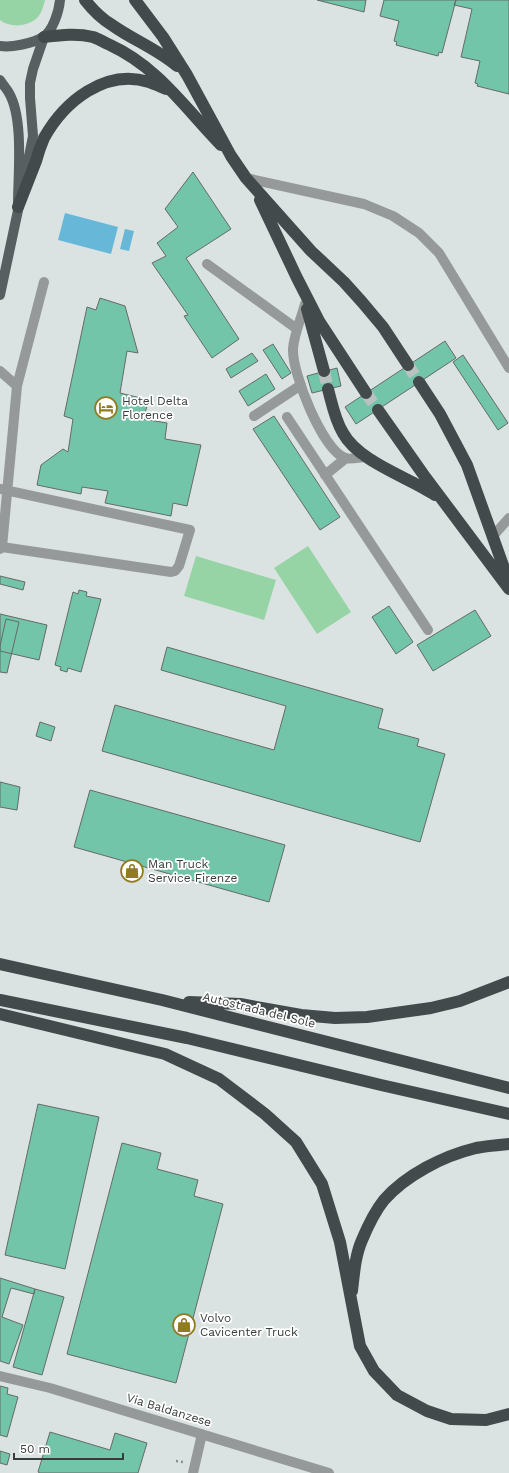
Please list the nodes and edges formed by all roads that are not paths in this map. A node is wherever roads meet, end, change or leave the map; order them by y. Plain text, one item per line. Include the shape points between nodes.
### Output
1 (60, 0) edge
2 (85, 0) edge
3 (136, 0) edge
4 (44, 37) junction
5 (0, 46) edge
6 (187, 75) junction
7 (0, 80) edge
8 (174, 93) junction
9 (231, 156) junction
10 (246, 178) junction
11 (254, 188) junction
12 (18, 207) junction
13 (207, 264) dead end
14 (297, 278) junction
15 (44, 282) dead end
16 (0, 295) edge
17 (305, 304) junction
18 (297, 329) junction
19 (408, 365) tunnel mouth
20 (509, 368) edge
21 (0, 370) edge
22 (324, 371) tunnel mouth
23 (419, 382) tunnel mouth
24 (301, 385) junction
25 (17, 386) junction
26 (328, 389) tunnel mouth
27 (366, 393) tunnel mouth
28 (378, 410) tunnel mouth
29 (254, 416) dead end
30 (287, 417) dead end
31 (366, 457) junction
32 (346, 458) junction
33 (325, 475) junction
34 (4, 490) edge
35 (444, 502) junction
36 (509, 518) edge
37 (493, 536) junction
38 (1, 548) edge
39 (509, 584) edge
40 (509, 589) edge
41 (428, 630) dead end
42 (0, 964) edge
43 (509, 982) edge
44 (0, 1000) edge
45 (162, 1000) junction
46 (0, 1014) edge
47 (509, 1088) edge
48 (509, 1114) edge
49 (509, 1144) edge
50 (351, 1304) junction
51 (0, 1376) edge
52 (509, 1414) edge
53 (202, 1434) junction
54 (193, 1473) edge
55 (329, 1473) edge

1 - 4 main road via 55,22
2 - 6 highway via 111,25 156,51
3 - 6 highway
4 - 5 main road via 23,44
4 - 8 highway via 68,34 94,37 123,51 148,68
4 - 12 main road via 30,83 34,136
6 - 9 highway
7 - 12 main road via 10,94 16,110 19,142
8 - 9 highway
8 - 12 highway via 150,82 123,80 105,83 80,96 44,139
9 - 10 highway
10 - 11 highway
10 - 20 street via 364,204 393,216 419,233 439,253
11 - 14 highway
11 - 19 highway via 362,302 383,327
12 - 16 main road
13 - 18 street
14 - 17 highway
14 - 27 highway via 327,333
15 - 25 street
17 - 18 street
17 - 22 highway
18 - 24 street via 293,350
21 - 25 street
23 - 37 highway via 440,414 467,465
24 - 29 street
24 - 32 street via 313,417 336,453
25 - 34 street
26 - 31 highway via 344,434
28 - 35 highway
30 - 33 street
31 - 32 street
31 - 35 highway via 422,486
32 - 33 street
33 - 41 street
34 - 38 street
34 - 38 street via 190,530 179,566 171,572
35 - 40 highway
36 - 37 street
37 - 39 highway
42 - 45 highway, Autostrada del Sole
43 - 45 highway via 460,1001 367,1017 335,1018 240,1004
44 - 48 highway via 187,1038
45 - 47 highway, Autostrada del Sole
46 - 50 highway via 165,1054 219,1079 265,1114 296,1142 322,1184 340,1242
49 - 50 highway via 476,1148 433,1164 411,1177 384,1200 362,1240 355,1265
50 - 52 highway via 360,1346 374,1370 397,1396 427,1411 451,1419 486,1420
51 - 53 street, Via Baldanzese via 50,1388
53 - 54 street
53 - 55 street, Via Baldanzese

